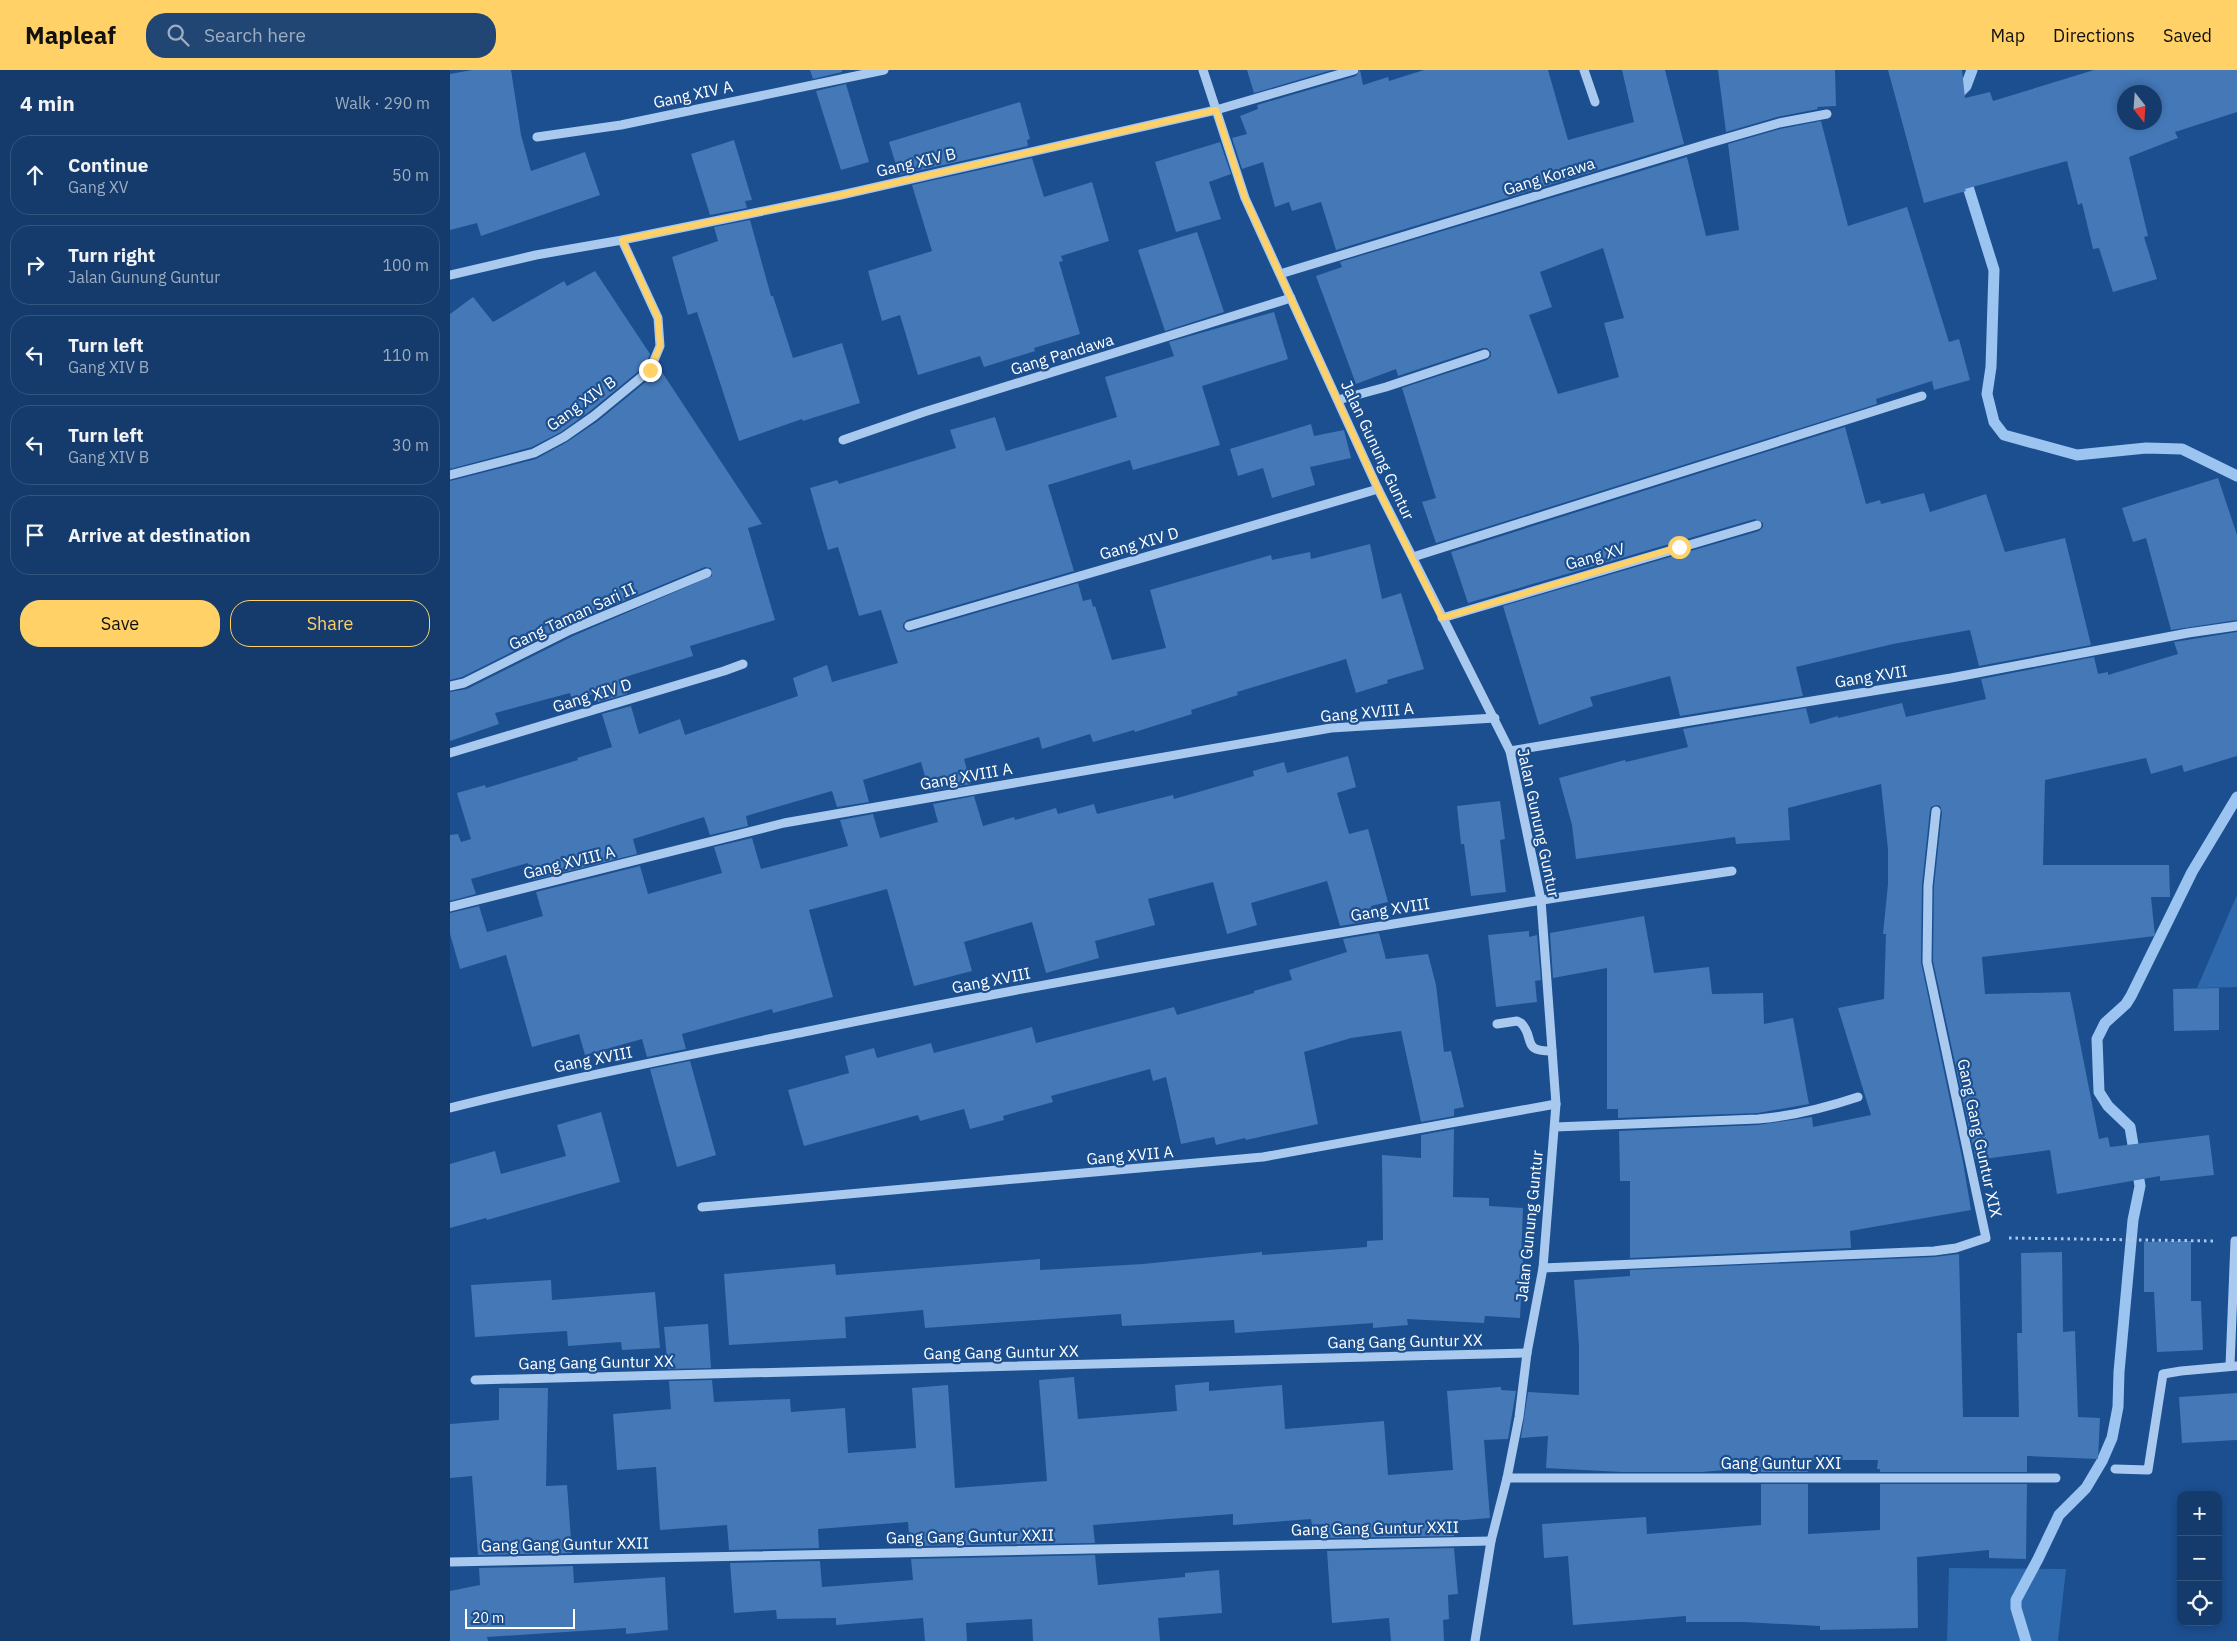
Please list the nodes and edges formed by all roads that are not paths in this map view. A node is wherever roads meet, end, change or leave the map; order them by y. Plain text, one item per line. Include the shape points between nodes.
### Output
1 (884, 70) edge
2 (1202, 70) edge
3 (1354, 70) edge
4 (1584, 70) edge
5 (1595, 102) dead end
6 (1216, 110) junction
7 (1828, 114) dead end
8 (537, 137) dead end
9 (622, 240) junction
10 (1280, 274) junction
11 (450, 275) edge
12 (1291, 298) junction
13 (1485, 354) dead end
14 (1922, 396) dead end
15 (1338, 400) junction
16 (843, 440) dead end
17 (450, 475) edge
18 (1378, 489) junction
19 (1757, 524) dead end
20 (1412, 557) junction
21 (707, 573) dead end
22 (1442, 618) junction
23 (909, 626) dead end
24 (2237, 626) edge
25 (743, 664) dead end
26 (450, 686) edge
27 (1495, 718) junction
28 (1510, 751) junction
29 (450, 753) edge
30 (1936, 811) dead end
31 (1732, 871) dead end
32 (1541, 900) junction
33 (450, 907) edge
34 (1497, 1024) dead end
35 (1552, 1051) junction
36 (1858, 1097) dead end
37 (1556, 1104) junction
38 (450, 1108) edge
39 (1555, 1127) junction
40 (702, 1207) dead end
41 (2236, 1241) edge
42 (1543, 1268) junction
43 (1527, 1353) junction
44 (2234, 1366) edge
45 (475, 1380) dead end
46 (2115, 1469) dead end
47 (1507, 1478) junction
48 (2056, 1478) dead end
49 (1491, 1541) junction
50 (450, 1562) edge
51 (1476, 1641) edge

1 - 8 street, Gang XIV A via 621,125
2 - 6 street, Jalan Gunung Guntur
3 - 6 street, Gang XIV B
4 - 5 street
6 - 9 street, Gang XIV B via 841,195
6 - 10 street, Jalan Gunung Guntur via 1245,198
7 - 10 street, Gang Korawa via 1779,123 1710,143
9 - 11 street, Gang XIV B
9 - 17 street, Gang XIV B via 658,318 660,346 650,370 594,416 534,453
10 - 12 street, Jalan Gunung Guntur
12 - 15 street, Jalan Gunung Guntur
12 - 16 street, Gang Pandawa
13 - 15 street
14 - 20 street
15 - 18 street, Jalan Gunung Guntur
18 - 20 street, Jalan Gunung Guntur
18 - 23 street, Gang XIV D
19 - 22 street, Gang XV
20 - 22 street, Jalan Gunung Guntur
21 - 26 street, Gang Taman Sari II via 570,630 464,683
22 - 27 street, Jalan Gunung Guntur
24 - 28 street, Gang XVII via 1951,678
25 - 29 street, Gang XIV D
27 - 28 street, Jalan Gunung Guntur
27 - 33 street, Gang XVIII A via 1332,728 784,823
28 - 32 street, Jalan Gunung Guntur
30 - 42 street, Gang Gang Guntur XIX via 1928,886 1927,962 1986,1238 1934,1251
31 - 32 street, Gang XVIII
32 - 35 street, Jalan Gunung Guntur
32 - 38 street, Gang XVIII via 1186,959 883,1016 536,1086
34 - 35 street via 1517,1021 1533,1048
35 - 37 street, Jalan Gunung Guntur
36 - 39 street via 1791,1116
37 - 39 street, Jalan Gunung Guntur
37 - 40 street, Gang XVII A via 1263,1158
39 - 42 street, Jalan Gunung Guntur
41 - 44 street
42 - 43 street, Jalan Gunung Guntur
43 - 45 street, Gang Gang Guntur XX
43 - 47 street, Jalan Gunung Guntur
44 - 46 street via 2163,1374 2148,1470
47 - 48 street, Gang Guntur XXI
47 - 49 street, Jalan Gunung Guntur
49 - 50 street, Gang Gang Guntur XXII
49 - 51 street, Jalan Gunung Guntur

